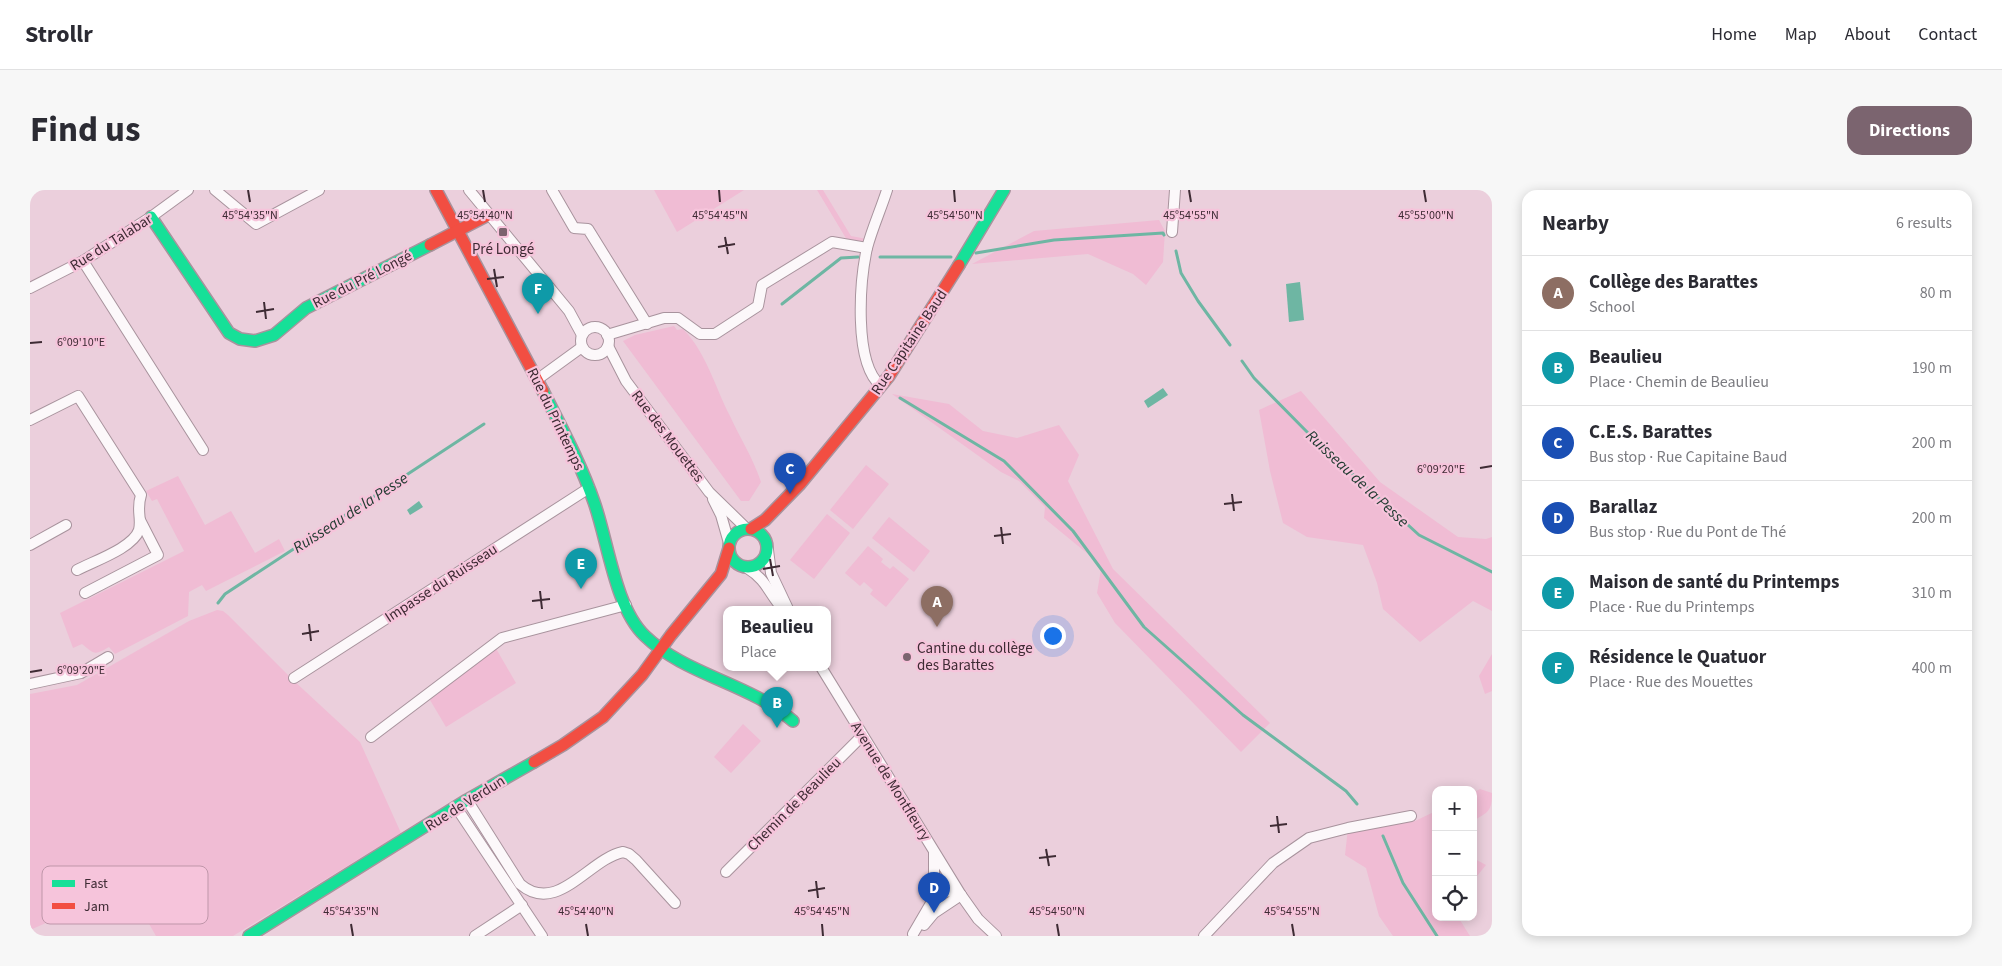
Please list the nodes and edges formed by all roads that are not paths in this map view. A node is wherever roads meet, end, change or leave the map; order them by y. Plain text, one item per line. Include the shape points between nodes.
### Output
1 (188, 190) edge
2 (215, 190) edge
3 (319, 190) edge
4 (436, 190) edge
5 (469, 190) edge
6 (552, 190) edge
7 (887, 190) edge
8 (1004, 190) edge
9 (1175, 190) edge
10 (488, 215) junction
11 (151, 217) junction
12 (457, 230) junction
13 (1172, 232) dead end
14 (868, 245) junction
15 (83, 262) junction
16 (30, 288) edge
17 (569, 312) junction
18 (646, 324) junction
19 (595, 327) junction
20 (582, 335) junction
21 (608, 335) junction
22 (582, 346) junction
23 (608, 346) junction
24 (599, 354) junction
25 (538, 379) junction
26 (626, 381) junction
27 (882, 386) junction
28 (30, 420) edge
29 (203, 450) dead end
30 (800, 484) junction
31 (589, 488) junction
32 (709, 492) junction
33 (140, 520) junction
34 (66, 525) dead end
35 (749, 529) junction
36 (30, 545) edge
37 (729, 545) junction
38 (768, 548) junction
39 (745, 567) junction
40 (77, 570) dead end
41 (85, 593) dead end
42 (626, 605) junction
43 (780, 606) edge
44 (787, 606) edge
45 (662, 649) junction
46 (108, 657) dead end
47 (823, 671) edge
48 (294, 678) dead end
49 (30, 684) edge
50 (793, 721) dead end
51 (371, 736) dead end
52 (862, 736) junction
53 (467, 800) junction
54 (456, 807) junction
55 (1411, 816) dead end
56 (933, 850) junction
57 (726, 872) dead end
58 (960, 895) junction
59 (934, 898) junction
60 (675, 903) dead end
61 (522, 905) junction
62 (946, 905) junction
63 (972, 910) junction
64 (911, 935) edge
65 (249, 936) edge
66 (475, 936) edge
67 (542, 936) edge
68 (996, 936) edge
69 (1204, 936) edge

1 - 11 street, Rue du Talabar
2 - 3 street via 256,224
4 - 12 main road, Rue du Printemps
5 - 10 street
6 - 18 street via 574,228 588,229
7 - 14 street
8 - 27 main road, Rue Capitaine Baud
9 - 13 street
10 - 12 main road, Rue du Pré Longé
10 - 17 street
11 - 12 main road, Rue du Pré Longé via 229,333 255,341 274,335 306,308
11 - 15 street, Rue du Talabar
12 - 25 main road, Rue du Printemps
14 - 18 street via 832,242 762,285 758,306 715,334 700,334 678,318 664,318
14 - 27 street via 861,304 862,327 869,367
15 - 16 street, Rue du Talabar
15 - 29 street
17 - 19 street
17 - 20 street
18 - 21 street
19 - 20 street
19 - 21 street
20 - 22 street
21 - 23 street
22 - 24 street via 592,355
22 - 25 street
23 - 24 street
23 - 26 street, Rue des Mouettes
24 - 26 street, Rue des Mouettes
25 - 31 main road, Rue du Printemps
26 - 32 street, Rue des Mouettes
27 - 30 main road, Rue Capitaine Baud
28 - 33 street via 78,396 141,495 138,506
30 - 35 main road, Rue Capitaine Baud via 765,520
30 - 38 main road, Rue Capitaine Baud via 774,529
31 - 42 main road, Rue du Printemps via 618,588
31 - 48 street, Impasse du Ruisseau
32 - 35 street, Rue des Mouettes
32 - 37 street, Rue des Mouettes via 721,515
33 - 40 street via 138,531 128,544
33 - 41 street via 158,555
34 - 36 street
35 - 37 main road via 734,534
35 - 38 main road via 764,536
37 - 39 main road via 734,562
37 - 45 main road, Rue de Verdun via 721,574
38 - 39 main road via 761,563
38 - 44 street via 771,573
39 - 43 street via 763,580
39 - 45 main road, Rue de Verdun via 732,574 675,640
42 - 45 main road, Rue du Printemps via 634,622
42 - 51 street via 502,638
45 - 50 main road via 702,672 748,691
45 - 53 main road, Rue de Verdun via 603,717 563,745
46 - 49 street via 81,673
47 - 52 street, Avenue de Montfleury
52 - 56 street, Avenue de Montfleury
52 - 57 street, Chemin de Beaulieu
53 - 54 main road, Rue de Verdun
53 - 60 street via 527,890 548,894 559,891 623,852 636,860
54 - 61 street
54 - 65 main road, Rue de Verdun
55 - 69 street via 1309,838 1273,863
56 - 58 street, Avenue de Montfleury
56 - 59 street
58 - 59 street via 948,891
58 - 62 street
58 - 63 street, Avenue de Montfleury
59 - 64 street
61 - 66 street
61 - 67 street
62 - 63 street
62 - 64 street
63 - 68 street, Avenue de Montfleury

